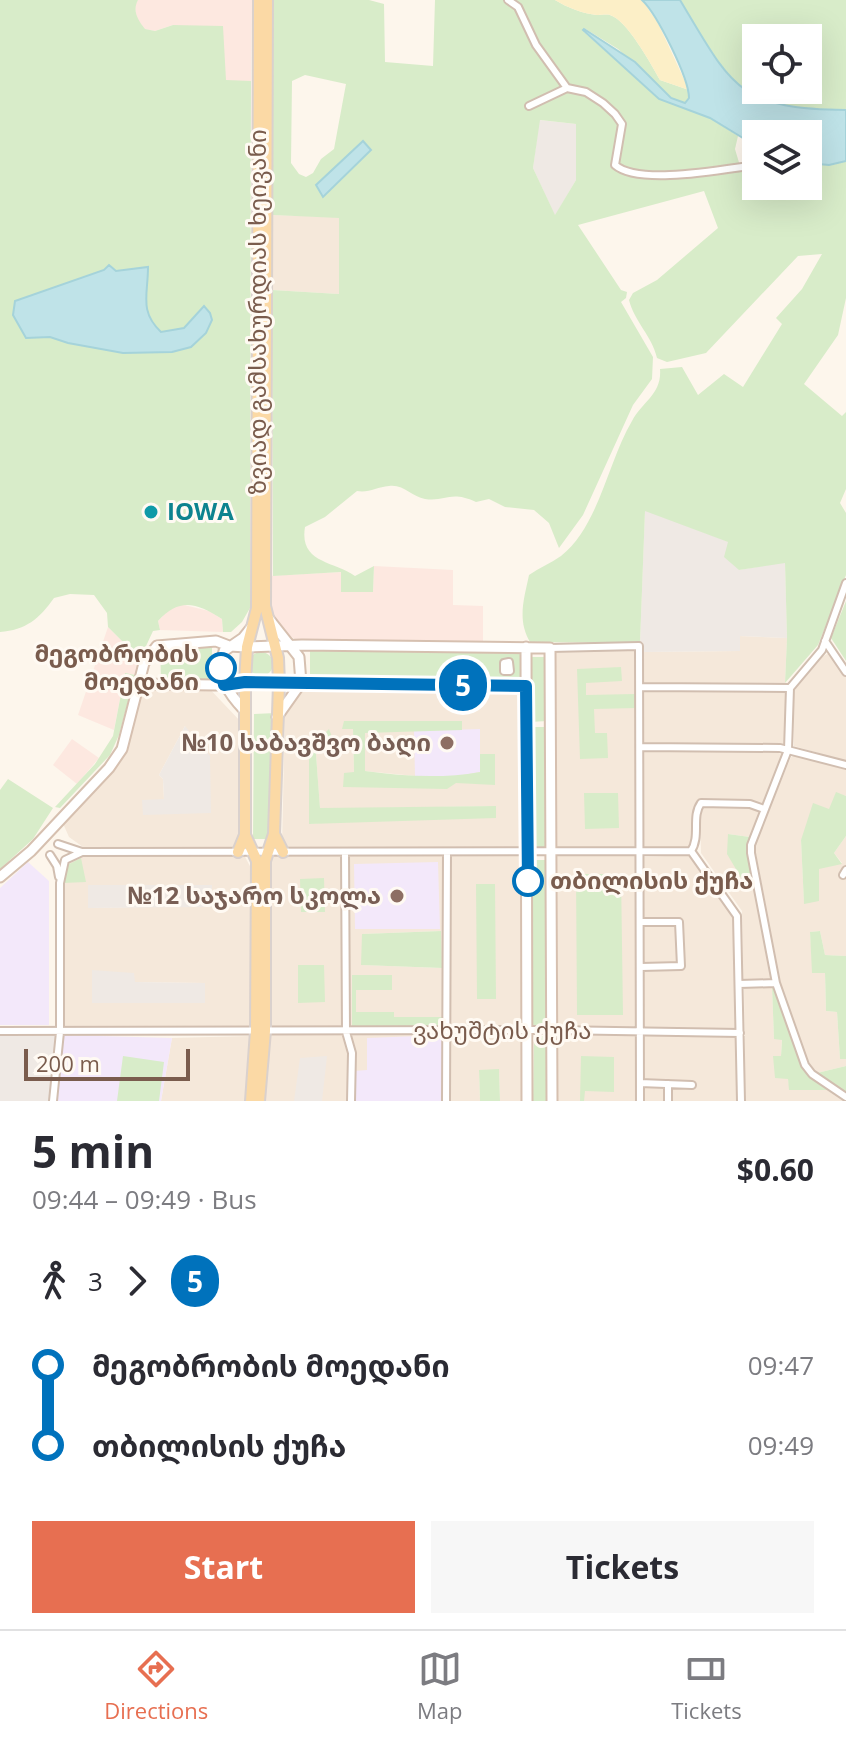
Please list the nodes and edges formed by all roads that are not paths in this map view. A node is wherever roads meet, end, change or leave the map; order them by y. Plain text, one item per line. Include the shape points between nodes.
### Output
1 (259, 0) edge
2 (267, 0) edge
3 (508, 0) edge
4 (567, 88) junction
5 (529, 106) dead end
6 (742, 166) edge
7 (262, 340) junction
8 (262, 367) junction
9 (846, 583) edge
10 (267, 615) junction
11 (254, 624) junction
12 (825, 641) junction
13 (229, 646) junction
14 (291, 646) junction
15 (247, 647) junction
16 (275, 647) junction
17 (526, 647) junction
18 (550, 648) junction
19 (846, 672) edge
20 (245, 682) junction
21 (301, 683) junction
22 (137, 684) junction
23 (279, 684) junction
24 (224, 685) junction
25 (526, 686) junction
26 (640, 687) junction
27 (790, 688) junction
28 (245, 711) junction
29 (277, 717) junction
30 (640, 747) junction
31 (788, 750) junction
32 (846, 765) edge
33 (764, 809) junction
34 (59, 819) junction
35 (274, 834) junction
36 (245, 835) junction
37 (61, 845) junction
38 (31, 851) junction
39 (691, 851) junction
40 (82, 852) junction
41 (238, 852) junction
42 (253, 852) junction
43 (267, 852) junction
44 (283, 852) junction
45 (345, 852) junction
46 (447, 852) junction
47 (528, 852) junction
48 (551, 852) junction
49 (641, 853) junction
50 (52, 858) junction
51 (66, 859) junction
52 (0, 877) edge
53 (60, 883) junction
54 (641, 922) junction
55 (641, 967) junction
56 (776, 983) junction
57 (739, 984) junction
58 (446, 1030) junction
59 (527, 1030) junction
60 (553, 1030) junction
61 (0, 1031) edge
62 (260, 1031) junction
63 (641, 1031) junction
64 (60, 1032) junction
65 (346, 1032) junction
66 (740, 1033) junction
67 (640, 1083) junction
68 (668, 1084) junction
69 (692, 1085) dead end
70 (846, 1097) edge
71 (53, 1101) edge
72 (251, 1101) edge
73 (259, 1101) edge
74 (351, 1101) edge
75 (446, 1101) edge
76 (527, 1101) edge
77 (552, 1101) edge
78 (640, 1101) edge
79 (668, 1101) edge
80 (741, 1101) edge

1 - 7 main road, ზვიად გამსახურდიას ხეივანი
2 - 7 main road, ზვიად გამსახურდიას ხეივანი
3 - 4 street via 518,7 536,45
4 - 5 street
4 - 6 street via 586,92 622,124 615,165 622,170 660,174
7 - 8 main road, ზვიად გამსახურდიას ხეივანი
8 - 10 main road, ზვიად გამსახურდიას ხეივანი
8 - 11 main road, ზვიად გამსახურდიას ხეივანი
9 - 12 street
10 - 14 main road
10 - 16 main road, ზვიად გამსახურდიას ხეივანი
11 - 13 main road
11 - 15 main road, ზვიად გამსახურდიას ხეივანი
12 - 19 street
12 - 27 street
13 - 15 main road
13 - 22 main road via 216,641 157,646
13 - 24 main road via 222,659
14 - 16 main road
14 - 17 main road
14 - 21 main road via 299,657
15 - 16 main road
15 - 20 main road, ზვიად გამსახურდიას ხეივანი
16 - 23 main road, ზვიად გამსახურდიას ხეივანი
17 - 18 main road
17 - 25 main road
18 - 26 street via 639,646
18 - 48 main road
20 - 23 main road
20 - 24 main road
20 - 28 main road, ზვიად გამსახურდიას ხეივანი
21 - 23 main road
21 - 25 main road
21 - 29 main road
22 - 24 main road
22 - 34 main road via 122,749
23 - 29 main road, ზვიად გამსახურდიას ხეივანი
24 - 28 main road
25 - 47 main road
26 - 27 street
26 - 30 street
27 - 31 street
28 - 36 main road, ზვიად გამსახურდიას ხეივანი
29 - 35 main road, ზვიად გამსახურდიას ხეივანი
30 - 31 street
30 - 49 street
31 - 32 street
31 - 33 street
33 - 39 street via 701,803 697,842
33 - 56 street via 751,853
34 - 37 street
34 - 38 main road
35 - 43 main road
35 - 44 main road
36 - 41 main road
36 - 42 main road
37 - 40 street
37 - 50 street via 51,849
37 - 51 street via 68,850
38 - 50 street
38 - 52 main road
39 - 49 street
39 - 57 street via 737,916
40 - 41 street
40 - 51 street
41 - 42 street
42 - 43 street
42 - 62 main road
43 - 44 street
43 - 62 main road
44 - 45 street
45 - 46 street
45 - 65 street
46 - 47 street
46 - 58 street
47 - 48 street
47 - 59 main road
48 - 49 street
48 - 60 main road
49 - 54 street
50 - 51 street
50 - 53 street
51 - 53 street
53 - 64 street
54 - 55 street
54 - 55 street via 679,922 681,966
55 - 63 street
56 - 57 street
56 - 70 street via 809,1071
57 - 66 street
58 - 59 street, ვახუშტის ქუჩა
58 - 65 street, ვახუშტის ქუჩა
58 - 75 street
59 - 60 street, ვახუშტის ქუჩა
59 - 76 main road
60 - 63 street, ვახუშტის ქუჩა
60 - 77 main road
61 - 64 street, ვახუშტის ქუჩა
62 - 64 street, ვახუშტის ქუჩა
62 - 65 street, ვახუშტის ქუჩა
62 - 72 main road
62 - 73 main road
63 - 66 street, ვახუშტის ქუჩა
63 - 67 street
64 - 71 street
65 - 74 street via 352,1053
66 - 80 street
67 - 68 street
67 - 78 street
68 - 69 street
68 - 79 street

